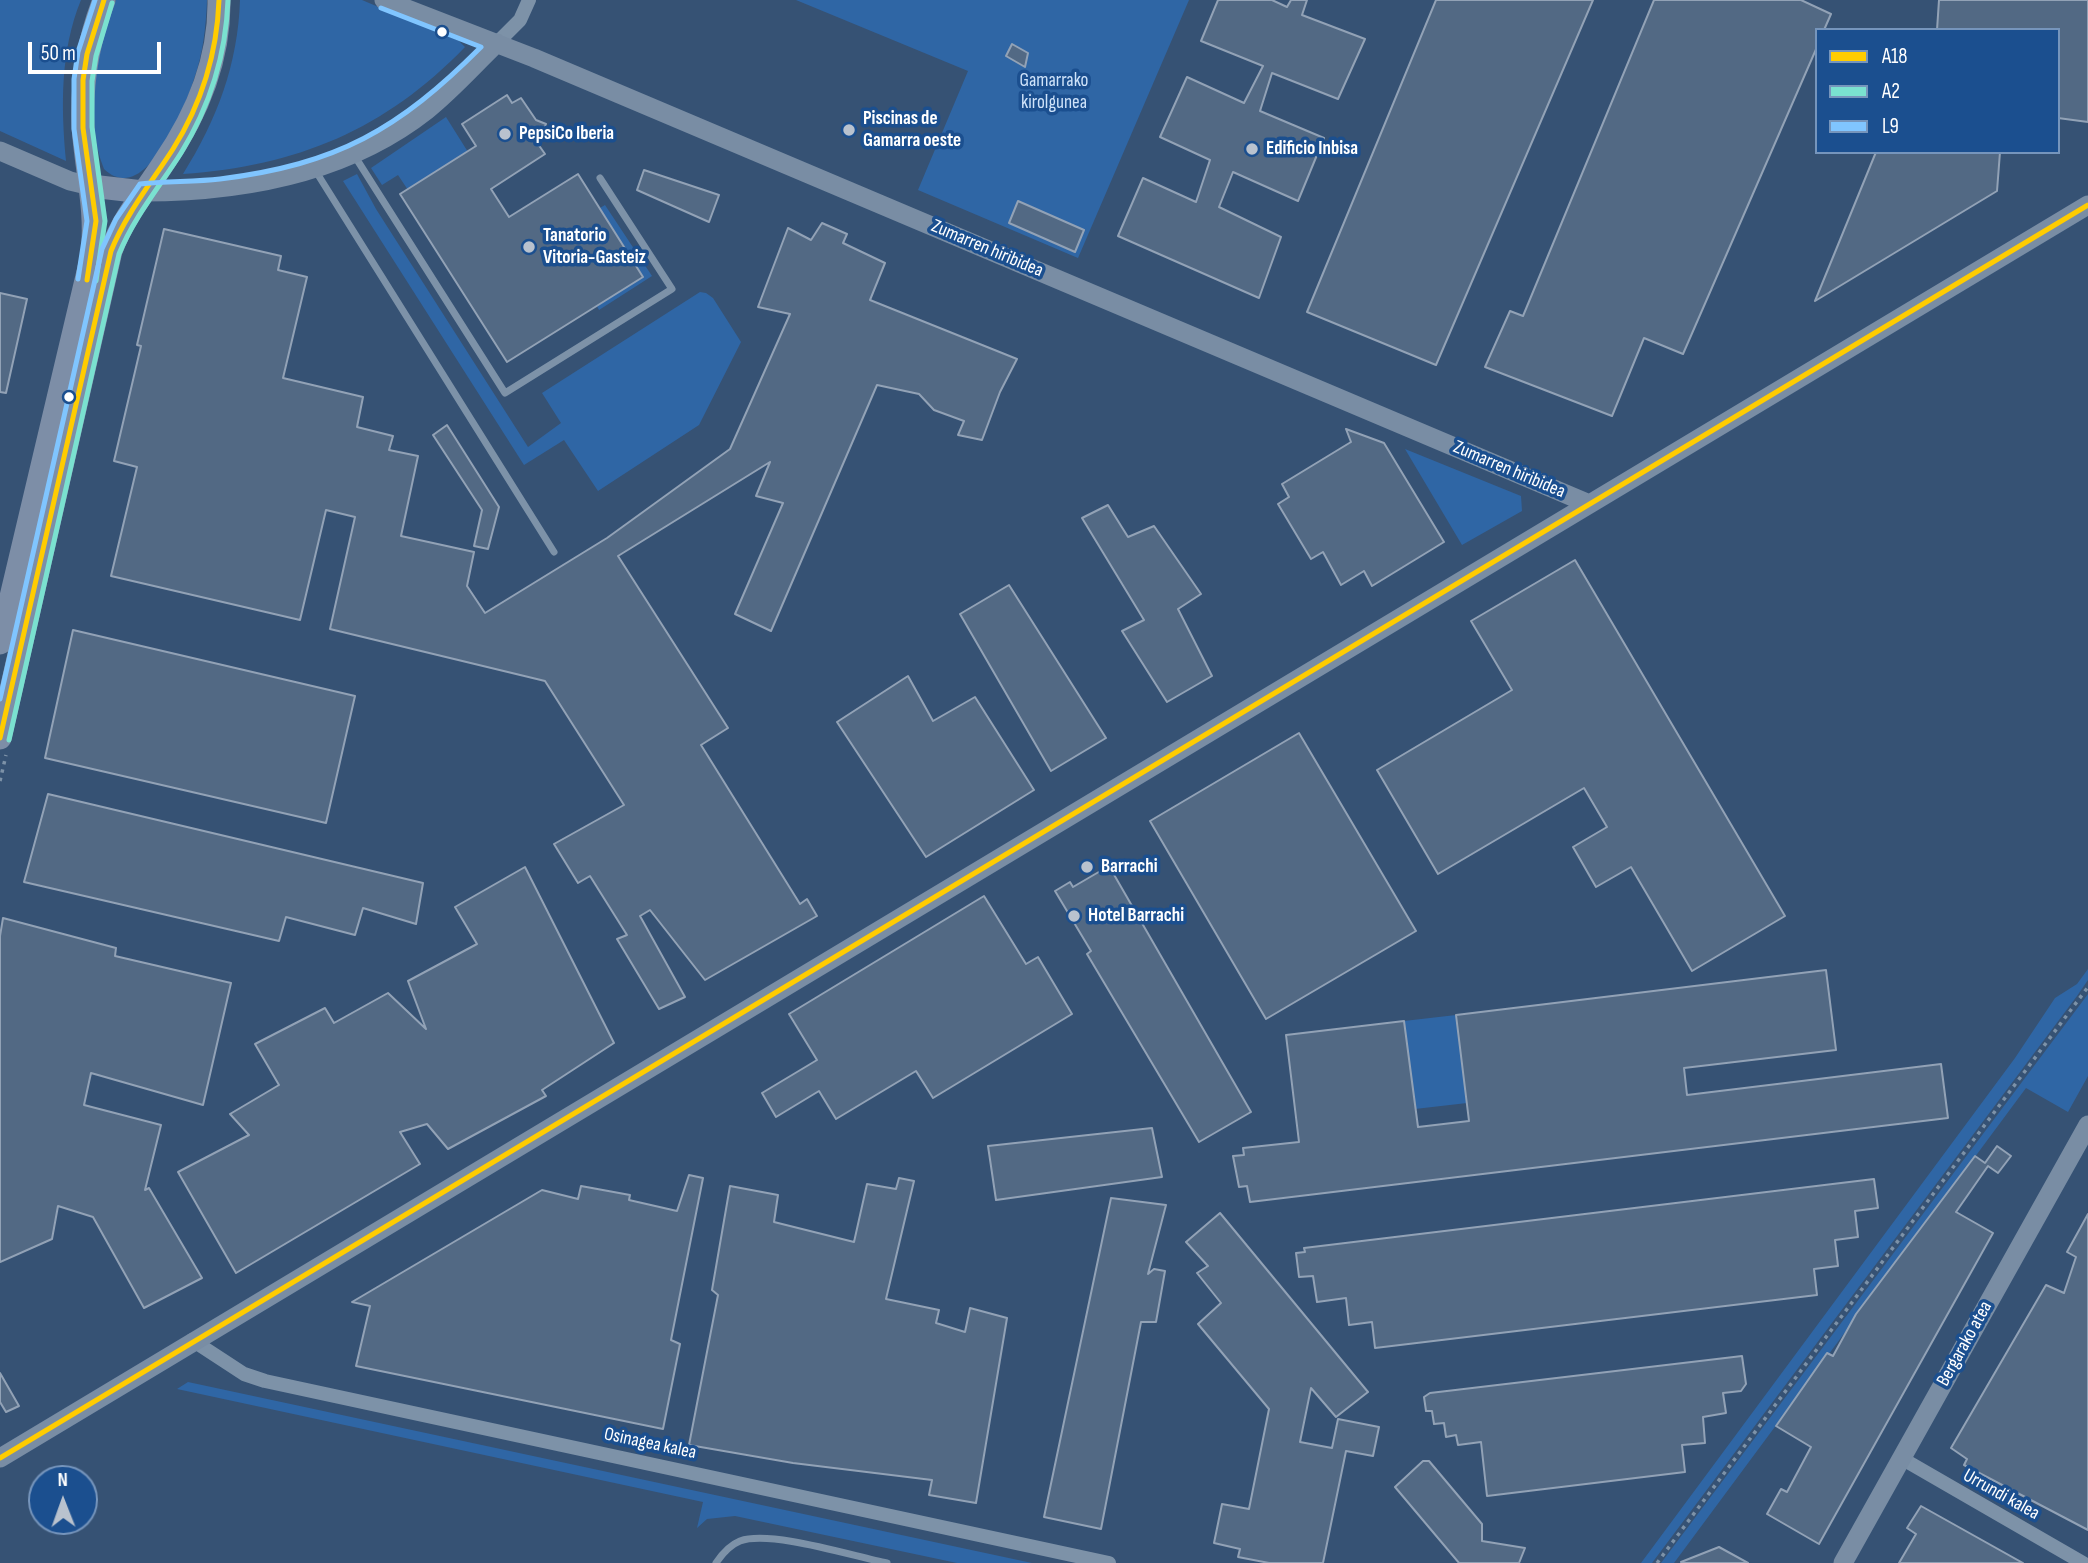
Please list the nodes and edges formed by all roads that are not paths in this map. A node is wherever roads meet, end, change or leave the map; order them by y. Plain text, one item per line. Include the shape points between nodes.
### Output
1 (103, 0) edge
2 (219, 0) edge
3 (384, 0) edge
4 (529, 0) edge
5 (496, 43) junction
6 (0, 151) edge
7 (353, 155) junction
8 (315, 169) junction
9 (600, 178) dead end
10 (91, 186) junction
11 (143, 192) junction
12 (2088, 205) edge
13 (1587, 503) junction
14 (554, 552) dead end
15 (1, 632) edge
16 (3, 746) edge
17 (2088, 1125) edge
18 (192, 1340) junction
19 (0, 1458) edge
20 (1901, 1458) junction
21 (716, 1563) edge
22 (887, 1563) edge
23 (1109, 1563) edge
24 (1843, 1563) edge
25 (2083, 1563) edge

1 - 10 main road via 83,80 83,128
2 - 11 main road via 215,45 193,116
3 - 5 street, Zumarren hiribidea
4 - 5 street via 520,20
5 - 7 street via 426,111
5 - 13 street, Zumarren hiribidea
6 - 10 street
7 - 8 street
7 - 9 lane via 505,393 672,289
8 - 11 street via 235,188
8 - 14 lane
10 - 11 main road
10 - 15 main road via 96,221 92,255
11 - 16 main road via 111,251
12 - 13 street
13 - 18 street
17 - 20 street, Bergarako atea
18 - 19 street
18 - 23 street, Osinagea kalea via 244,1374 265,1381
20 - 24 street, Bergarako atea
20 - 25 street, Urrundi kalea
21 - 22 lane via 740,1541 767,1537

